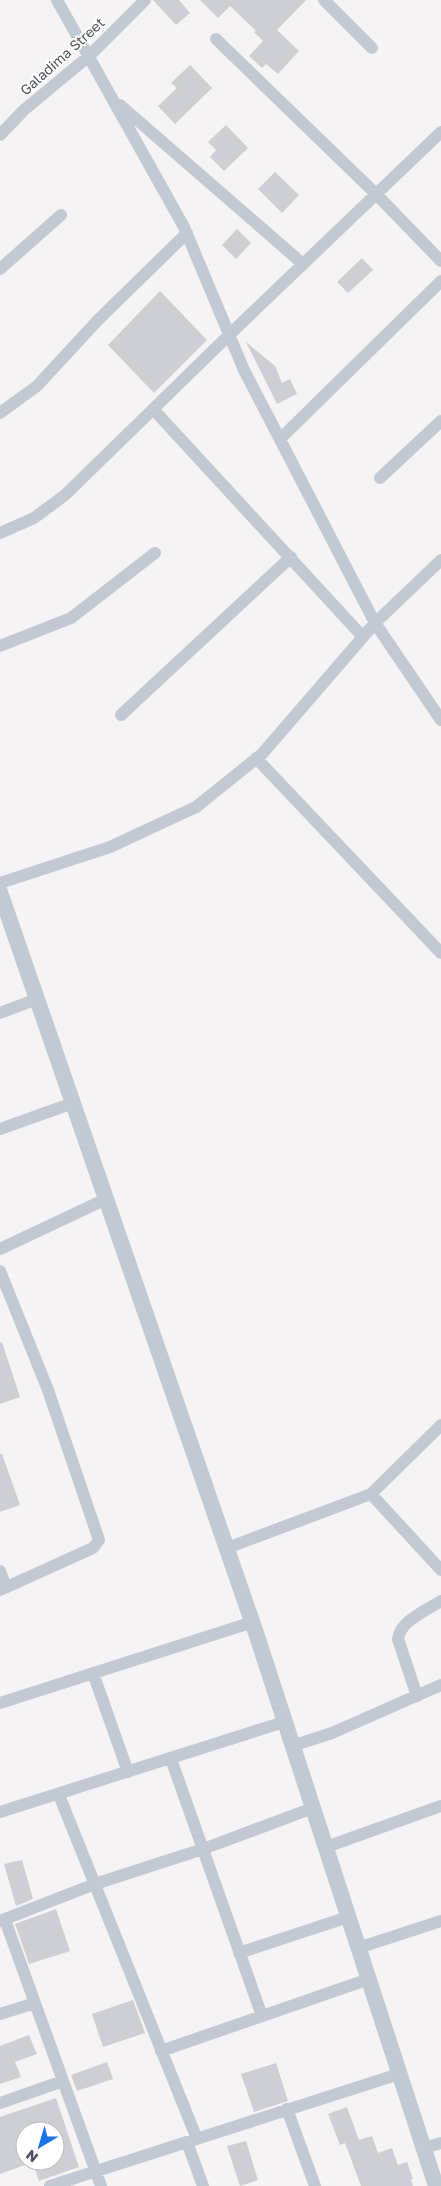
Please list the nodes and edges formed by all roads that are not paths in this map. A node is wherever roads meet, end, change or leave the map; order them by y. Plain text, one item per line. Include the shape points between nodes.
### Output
1 (57, 0) edge
2 (144, 0) edge
3 (324, 0) edge
4 (216, 39) dead end
5 (372, 48) dead end
6 (89, 56) junction
7 (112, 98) junction
8 (441, 132) edge
9 (0, 135) edge
10 (376, 194) junction
11 (61, 216) dead end
12 (187, 233) junction
13 (441, 261) edge
14 (303, 264) junction
15 (0, 269) edge
16 (441, 281) edge
17 (229, 335) junction
18 (153, 409) junction
19 (0, 413) edge
20 (441, 421) edge
21 (280, 439) junction
22 (380, 478) dead end
23 (0, 533) edge
24 (155, 553) dead end
25 (291, 557) junction
26 (441, 561) edge
27 (375, 623) junction
28 (363, 637) junction
29 (0, 646) edge
30 (121, 715) dead end
31 (441, 720) edge
32 (256, 758) junction
33 (0, 883) edge
34 (0, 892) edge
35 (441, 953) edge
36 (37, 999) junction
37 (0, 1013) edge
38 (73, 1103) junction
39 (0, 1129) edge
40 (106, 1199) junction
41 (0, 1249) edge
42 (0, 1271) edge
43 (441, 1426) edge
44 (371, 1494) junction
45 (227, 1548) junction
46 (441, 1570) edge
47 (0, 1571) edge
48 (3, 1589) edge
49 (441, 1601) edge
50 (253, 1622) junction
51 (92, 1673) junction
52 (441, 1685) edge
53 (417, 1696) junction
54 (0, 1703) edge
55 (284, 1722) junction
56 (292, 1746) junction
57 (171, 1759) junction
58 (128, 1772) junction
59 (59, 1795) junction
60 (441, 1806) edge
61 (313, 1808) junction
62 (0, 1812) edge
63 (326, 1848) junction
64 (203, 1849) junction
65 (95, 1884) junction
66 (348, 1917) junction
67 (3, 1920) edge
68 (441, 1921) edge
69 (358, 1948) junction
70 (239, 1953) junction
71 (369, 1979) junction
72 (35, 2003) junction
73 (0, 2014) edge
74 (262, 2016) junction
75 (162, 2051) junction
76 (399, 2074) junction
77 (63, 2081) junction
78 (0, 2103) edge
79 (286, 2110) junction
80 (192, 2140) junction
81 (441, 2143) edge
82 (423, 2148) junction
83 (96, 2171) junction
84 (50, 2186) edge
85 (101, 2186) edge
86 (203, 2186) edge
87 (315, 2186) edge
88 (436, 2186) edge

1 - 6 street
2 - 6 street, Galadima Street
3 - 5 street
4 - 10 street
6 - 7 street
6 - 9 street, Galadima Street via 24,110
7 - 12 street
7 - 14 street
8 - 10 street
10 - 13 street
10 - 14 street
11 - 15 street
12 - 17 street
12 - 19 street via 98,320 37,386
14 - 17 street
16 - 21 street
17 - 18 street
17 - 21 street
18 - 23 street via 65,495 34,518
18 - 25 street
20 - 22 street
21 - 27 street
24 - 29 street via 71,618
25 - 28 street
25 - 30 street
26 - 27 street
27 - 28 street
27 - 31 street
28 - 32 street
32 - 33 street via 196,807 110,847
32 - 35 street
34 - 36 street
36 - 37 street
36 - 38 street
38 - 39 street
38 - 40 street
40 - 41 street
40 - 45 street
42 - 48 street via 48,1390 99,1540 93,1548
43 - 44 street
44 - 45 street
44 - 46 street
45 - 50 street
47 - 48 street
49 - 53 street via 403,1626 399,1633 398,1640
50 - 51 street
50 - 55 street
51 - 54 street
51 - 58 street
52 - 53 street
53 - 56 street
55 - 56 street
55 - 57 street
56 - 61 street
57 - 58 street
57 - 64 street
58 - 59 street
59 - 62 street
59 - 65 street
60 - 63 street
61 - 63 street
61 - 64 street
63 - 66 street
64 - 65 street
64 - 70 street
65 - 67 street
65 - 75 street
66 - 69 street
66 - 70 street
67 - 72 street
68 - 69 street
69 - 71 street
70 - 74 street
71 - 74 street
71 - 76 street
72 - 73 street
72 - 77 street
74 - 75 street
75 - 80 street
76 - 79 street
76 - 82 street
77 - 78 street
77 - 83 street
79 - 80 street
79 - 87 street
80 - 83 street
80 - 86 street
81 - 82 street
82 - 88 street
83 - 84 street
83 - 85 street

